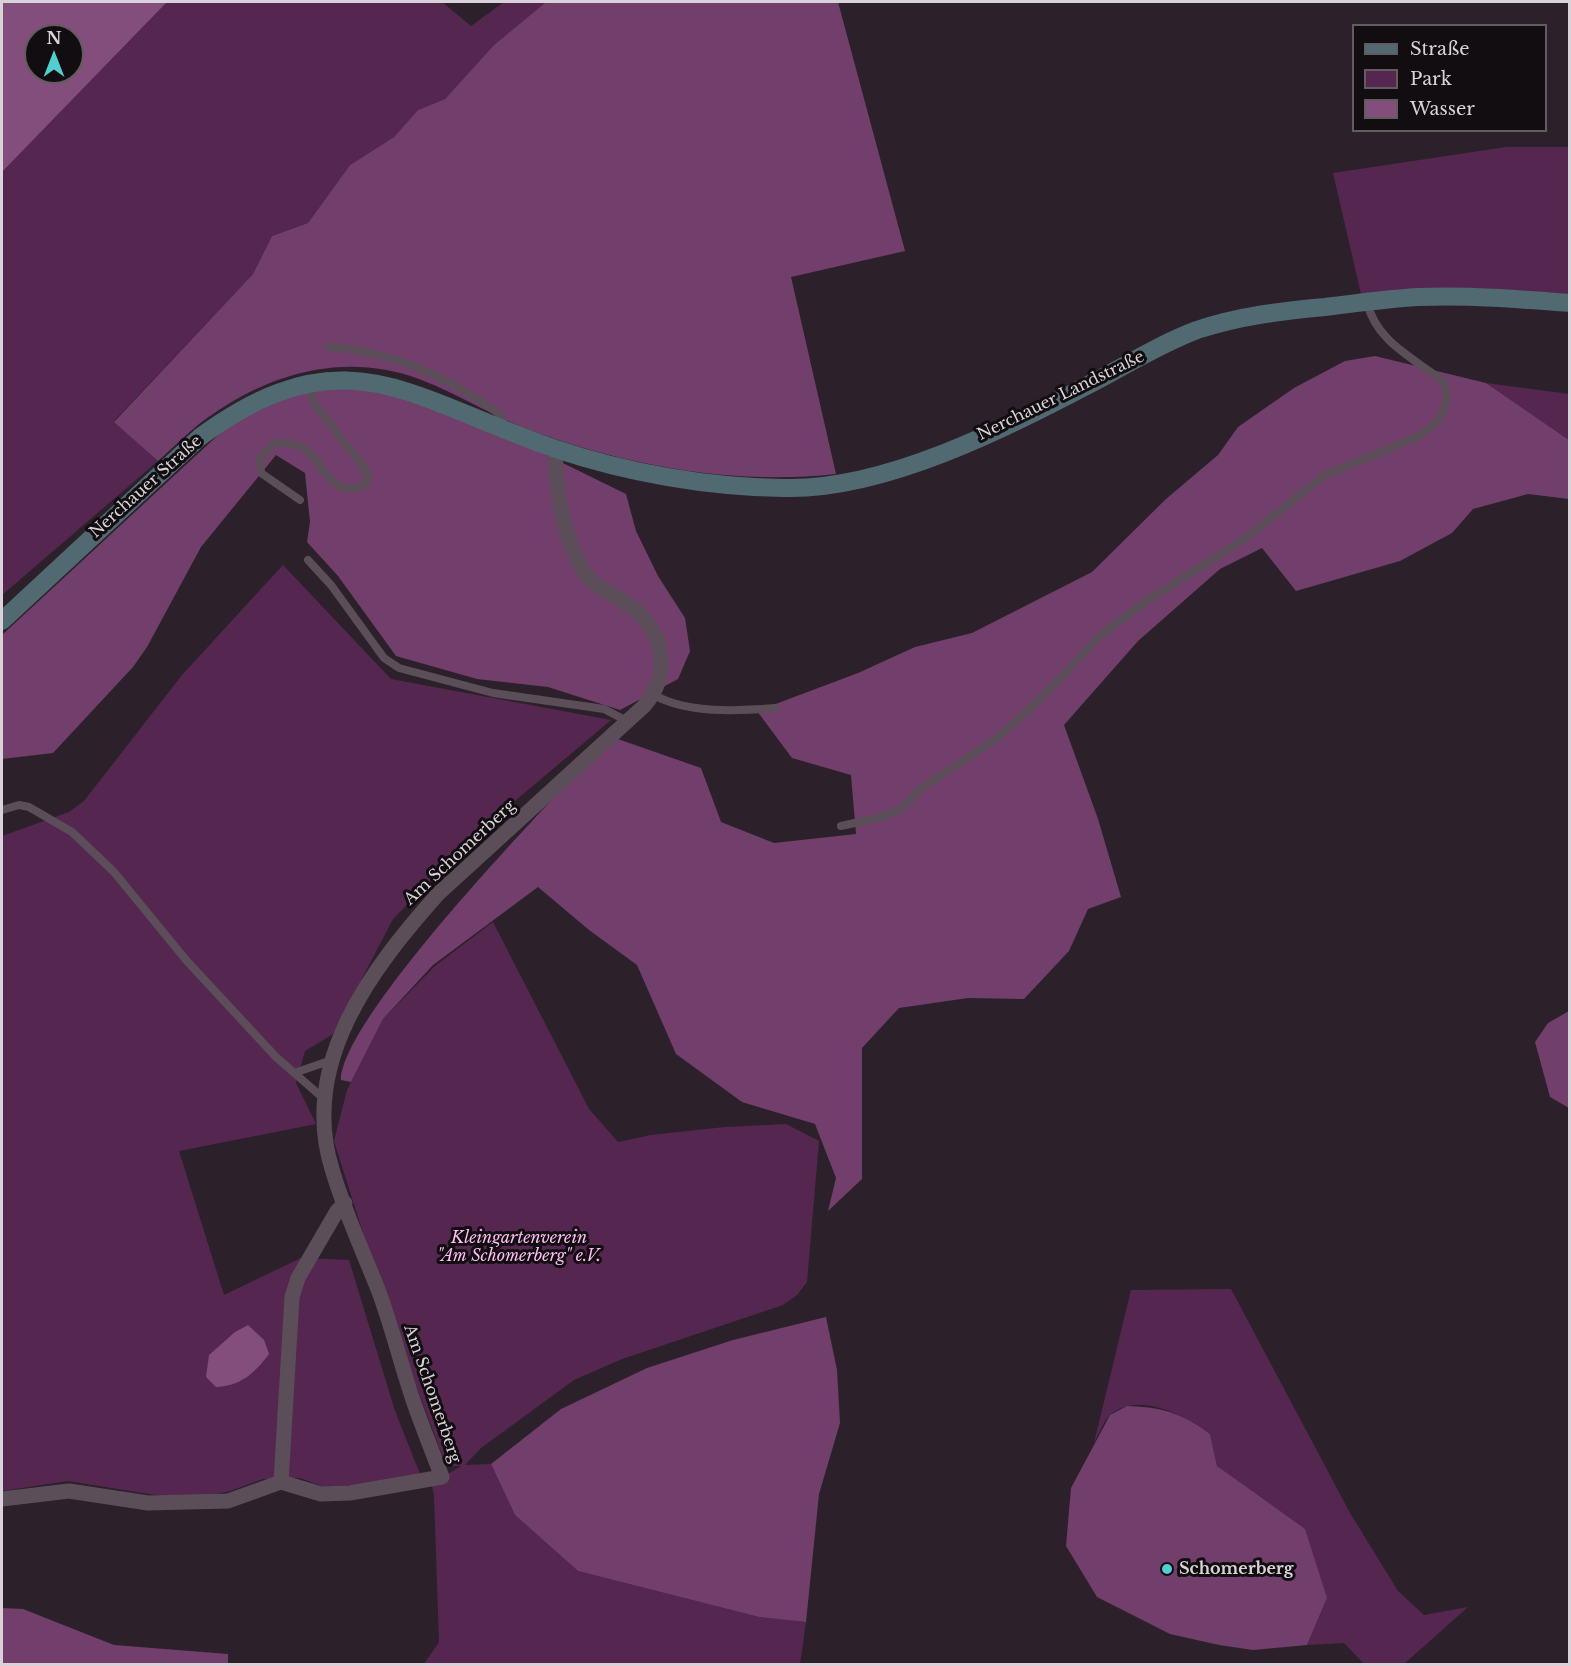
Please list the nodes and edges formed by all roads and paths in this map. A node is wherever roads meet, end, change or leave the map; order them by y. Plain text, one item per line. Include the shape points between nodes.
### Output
1 (1367, 302) junction
2 (1569, 303) edge
3 (329, 347) dead end
4 (310, 382) junction
5 (502, 429) junction
6 (557, 449) junction
7 (300, 500) dead end
8 (308, 560) dead end
9 (2, 621) edge
10 (654, 695) junction
11 (775, 708) dead end
12 (627, 720) junction
13 (2, 810) edge
14 (841, 826) dead end
15 (333, 1059) junction
16 (297, 1072) junction
17 (326, 1101) junction
18 (345, 1203) junction
19 (281, 1482) junction
20 (2, 1499) edge

1 - 2 main road, Nerchauer Landstraße via 1469,297
1 - 6 main road, Nerchauer Landstraße via 1252,316 1195,331 966,442 911,465 830,486 783,489 720,483 600,462
1 - 14 lane via 1371,319 1390,344 1444,382 1447,397 1437,422 1419,436 1325,475 1243,540 1148,600 1102,634 996,739 920,789 901,809
3 - 5 lane via 356,348 435,374 498,414 503,421
4 - 5 main road, Nerchauer Straße via 351,380 393,386
4 - 7 lane via 313,402 368,473 365,484 354,489 338,486 309,449 292,443 274,443 260,458 261,473
4 - 9 main road, Nerchauer Straße via 270,394 230,415 200,437
5 - 6 main road, Nerchauer Straße
6 - 10 street via 554,465 567,529 588,577 634,609 654,632 663,671
8 - 12 lane via 384,658 399,668 493,693 604,709
10 - 11 lane via 687,706
10 - 12 street, Am Schomerberg
12 - 15 street, Am Schomerberg via 438,894 367,982 340,1032
13 - 16 lane via 19,805 29,807 72,832 114,872 186,960 268,1048
15 - 16 lane
15 - 17 street, Am Schomerberg
16 - 17 lane
17 - 18 street, Am Schomerberg via 324,1128 331,1168
18 - 19 street via 298,1278 292,1297
18 - 19 street, Am Schomerberg via 442,1477 331,1494
19 - 20 street via 228,1501 148,1503 69,1491

